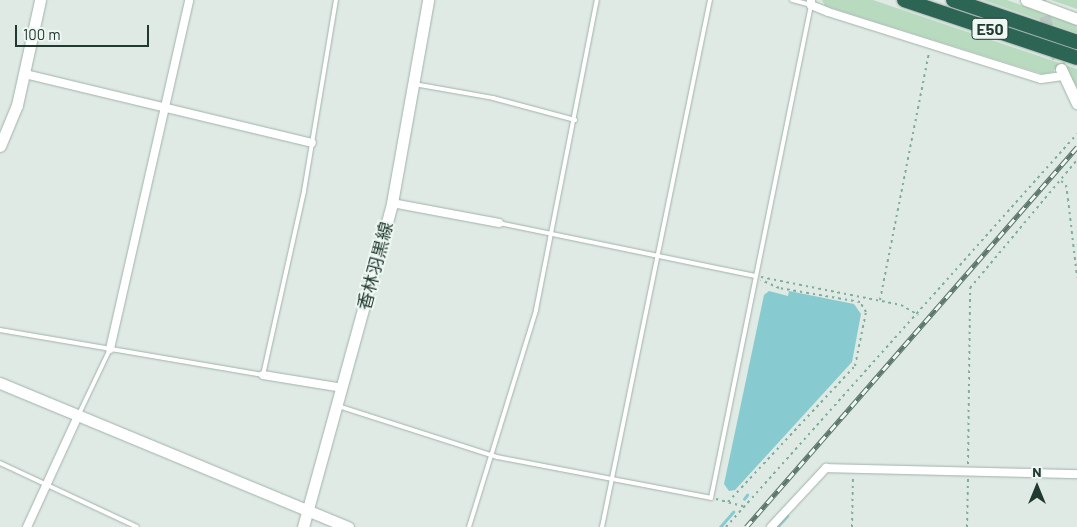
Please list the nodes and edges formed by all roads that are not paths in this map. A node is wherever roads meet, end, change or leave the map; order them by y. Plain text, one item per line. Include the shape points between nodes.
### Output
1 (40, 0) edge
2 (189, 0) edge
3 (336, 0) edge
4 (428, 0) edge
5 (597, 0) edge
6 (710, 0) edge
7 (792, 0) edge
8 (904, 0) edge
9 (953, 0) edge
10 (1026, 0) edge
11 (811, 2) edge
12 (1077, 19) edge
13 (1077, 42) edge
14 (1077, 58) edge
15 (1062, 72) joint
16 (25, 74) junction
17 (413, 84) junction
18 (1077, 104) edge
19 (166, 105) junction
20 (575, 120) junction
21 (312, 142) junction
22 (0, 146) edge
23 (392, 203) junction
24 (499, 223) joint
25 (552, 234) junction
26 (657, 256) junction
27 (755, 276) junction
28 (0, 330) edge
29 (110, 349) junction
30 (263, 375) junction
31 (0, 383) edge
32 (343, 388) junction
33 (338, 406) junction
34 (78, 416) junction
35 (492, 456) junction
36 (0, 463) edge
37 (1077, 474) edge
38 (612, 480) junction
39 (46, 485) junction
40 (307, 512) junction
41 (27, 527) edge
42 (137, 527) edge
43 (302, 527) edge
44 (348, 527) edge
45 (468, 527) edge
46 (602, 527) edge
47 (771, 527) edge

1 - 16 street
2 - 19 street
3 - 21 lane
4 - 17 street, 香林羽黒線
5 - 20 lane
6 - 26 lane
7 - 11 lane
8 - 14 highway, E50
9 - 13 highway, E50
10 - 12 street
11 - 15 street via 931,45 1041,79
11 - 27 lane
15 - 18 street
16 - 19 street
16 - 22 street via 17,105
17 - 20 lane via 493,98
17 - 23 street, 香林羽黒線
19 - 21 street
19 - 29 street
20 - 25 lane
21 - 30 lane
23 - 24 street
23 - 32 street, 香林羽黒線
24 - 25 lane
25 - 26 lane
25 - 35 lane via 536,310
26 - 27 lane
26 - 38 lane
27 - 38 lane via 711,498
28 - 29 lane
29 - 30 lane
29 - 34 lane
30 - 32 street
31 - 34 street
32 - 33 street, 香林羽黒線
33 - 35 lane
33 - 40 street, 香林羽黒線
34 - 39 street
34 - 40 street
35 - 38 lane
35 - 45 lane via 472,506
36 - 39 lane
37 - 47 street via 821,470
38 - 46 lane
39 - 41 street
39 - 42 lane
40 - 43 street, 香林羽黒線
40 - 44 street

